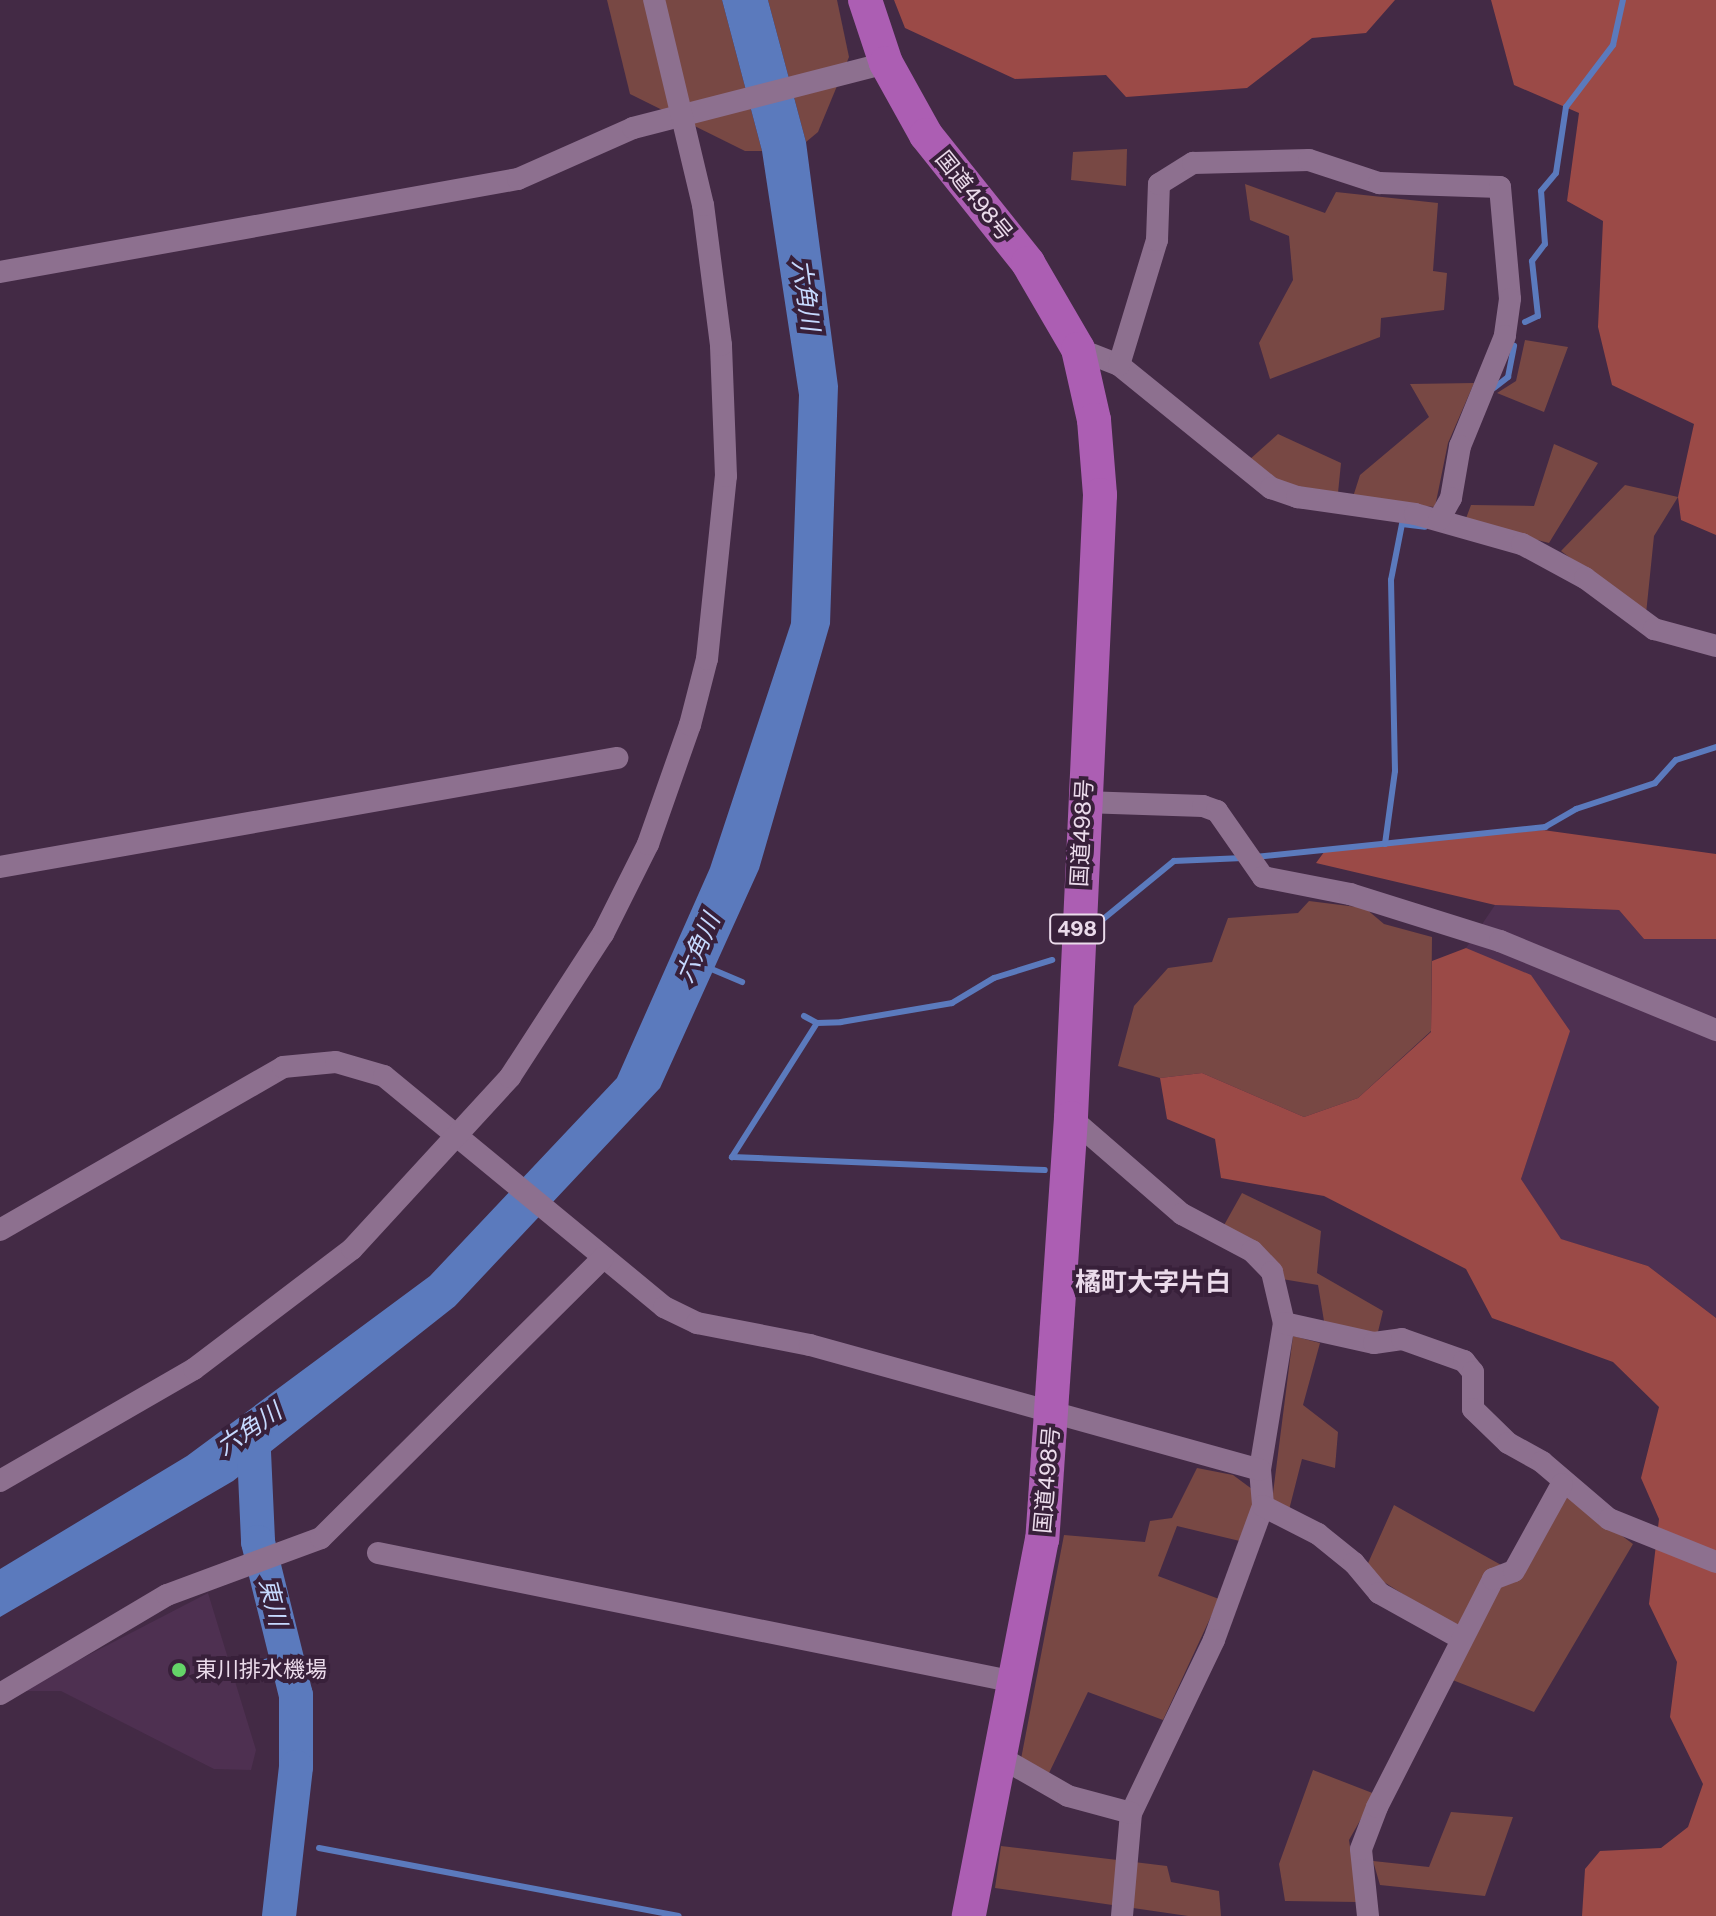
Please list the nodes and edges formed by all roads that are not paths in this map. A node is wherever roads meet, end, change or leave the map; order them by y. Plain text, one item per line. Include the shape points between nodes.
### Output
1 (654, 0) edge
2 (865, 0) edge
3 (886, 63) junction
4 (684, 115) junction
5 (0, 272) edge
6 (1078, 349) junction
7 (1119, 365) junction
8 (1439, 520) junction
9 (1716, 646) edge
10 (617, 758) dead end
11 (1083, 802) junction
12 (0, 867) edge
13 (1716, 1030) edge
14 (1071, 1118) junction
15 (462, 1138) junction
16 (0, 1230) edge
17 (599, 1254) junction
18 (1284, 1323) junction
19 (1053, 1414) junction
20 (1260, 1470) junction
21 (0, 1481) edge
22 (1562, 1484) junction
23 (1263, 1506) junction
24 (378, 1553) dead end
25 (1716, 1562) edge
26 (1462, 1639) junction
27 (1015, 1682) junction
28 (0, 1694) edge
29 (1000, 1757) junction
30 (1131, 1813) junction
31 (969, 1916) edge
32 (1122, 1916) edge
33 (1368, 1916) edge

1 - 4 street
2 - 3 highway, 国道498号 / 498
3 - 4 street
3 - 6 highway, 国道498号 / 498 via 926,135 1028,263
4 - 5 street via 633,128 518,179
4 - 15 street via 703,205 724,390 724,523 707,659 668,792 603,934 510,1077
6 - 7 street
6 - 11 highway, 国道498号 / 498 via 1094,420 1100,495
7 - 8 street via 1271,488
7 - 8 street via 1157,240 1159,184 1193,163 1309,160 1379,183 1500,187 1510,299 1505,336 1460,446 1451,498
8 - 9 street via 1550,557 1654,629
10 - 12 street
11 - 13 street via 1203,806 1217,811 1241,838 1254,866 1280,884 1350,894 1500,941
11 - 14 highway, 国道498号 / 498
14 - 18 street via 1182,1214 1252,1251 1272,1272
14 - 19 highway, 国道498号 / 498
15 - 16 street via 384,1076 336,1062 283,1067
15 - 17 street
15 - 21 street via 352,1249 206,1360 120,1416
17 - 19 street via 664,1307 697,1323 810,1345
17 - 28 street via 321,1538 292,1553 219,1573 167,1595
18 - 20 street
18 - 22 street via 1374,1343 1402,1339 1464,1361 1473,1372 1473,1409
19 - 20 street
19 - 27 highway, 国道498号 / 498 via 1042,1539
20 - 23 street
22 - 25 street via 1617,1523
22 - 26 street via 1514,1571 1493,1579
23 - 26 street via 1318,1534 1354,1563 1379,1593
23 - 30 street via 1214,1640
24 - 27 street
26 - 33 street via 1368,1828 1361,1849
27 - 29 highway, 国道498号 / 498
29 - 30 street via 1068,1796
29 - 31 highway, 国道498号 / 498
30 - 32 street

